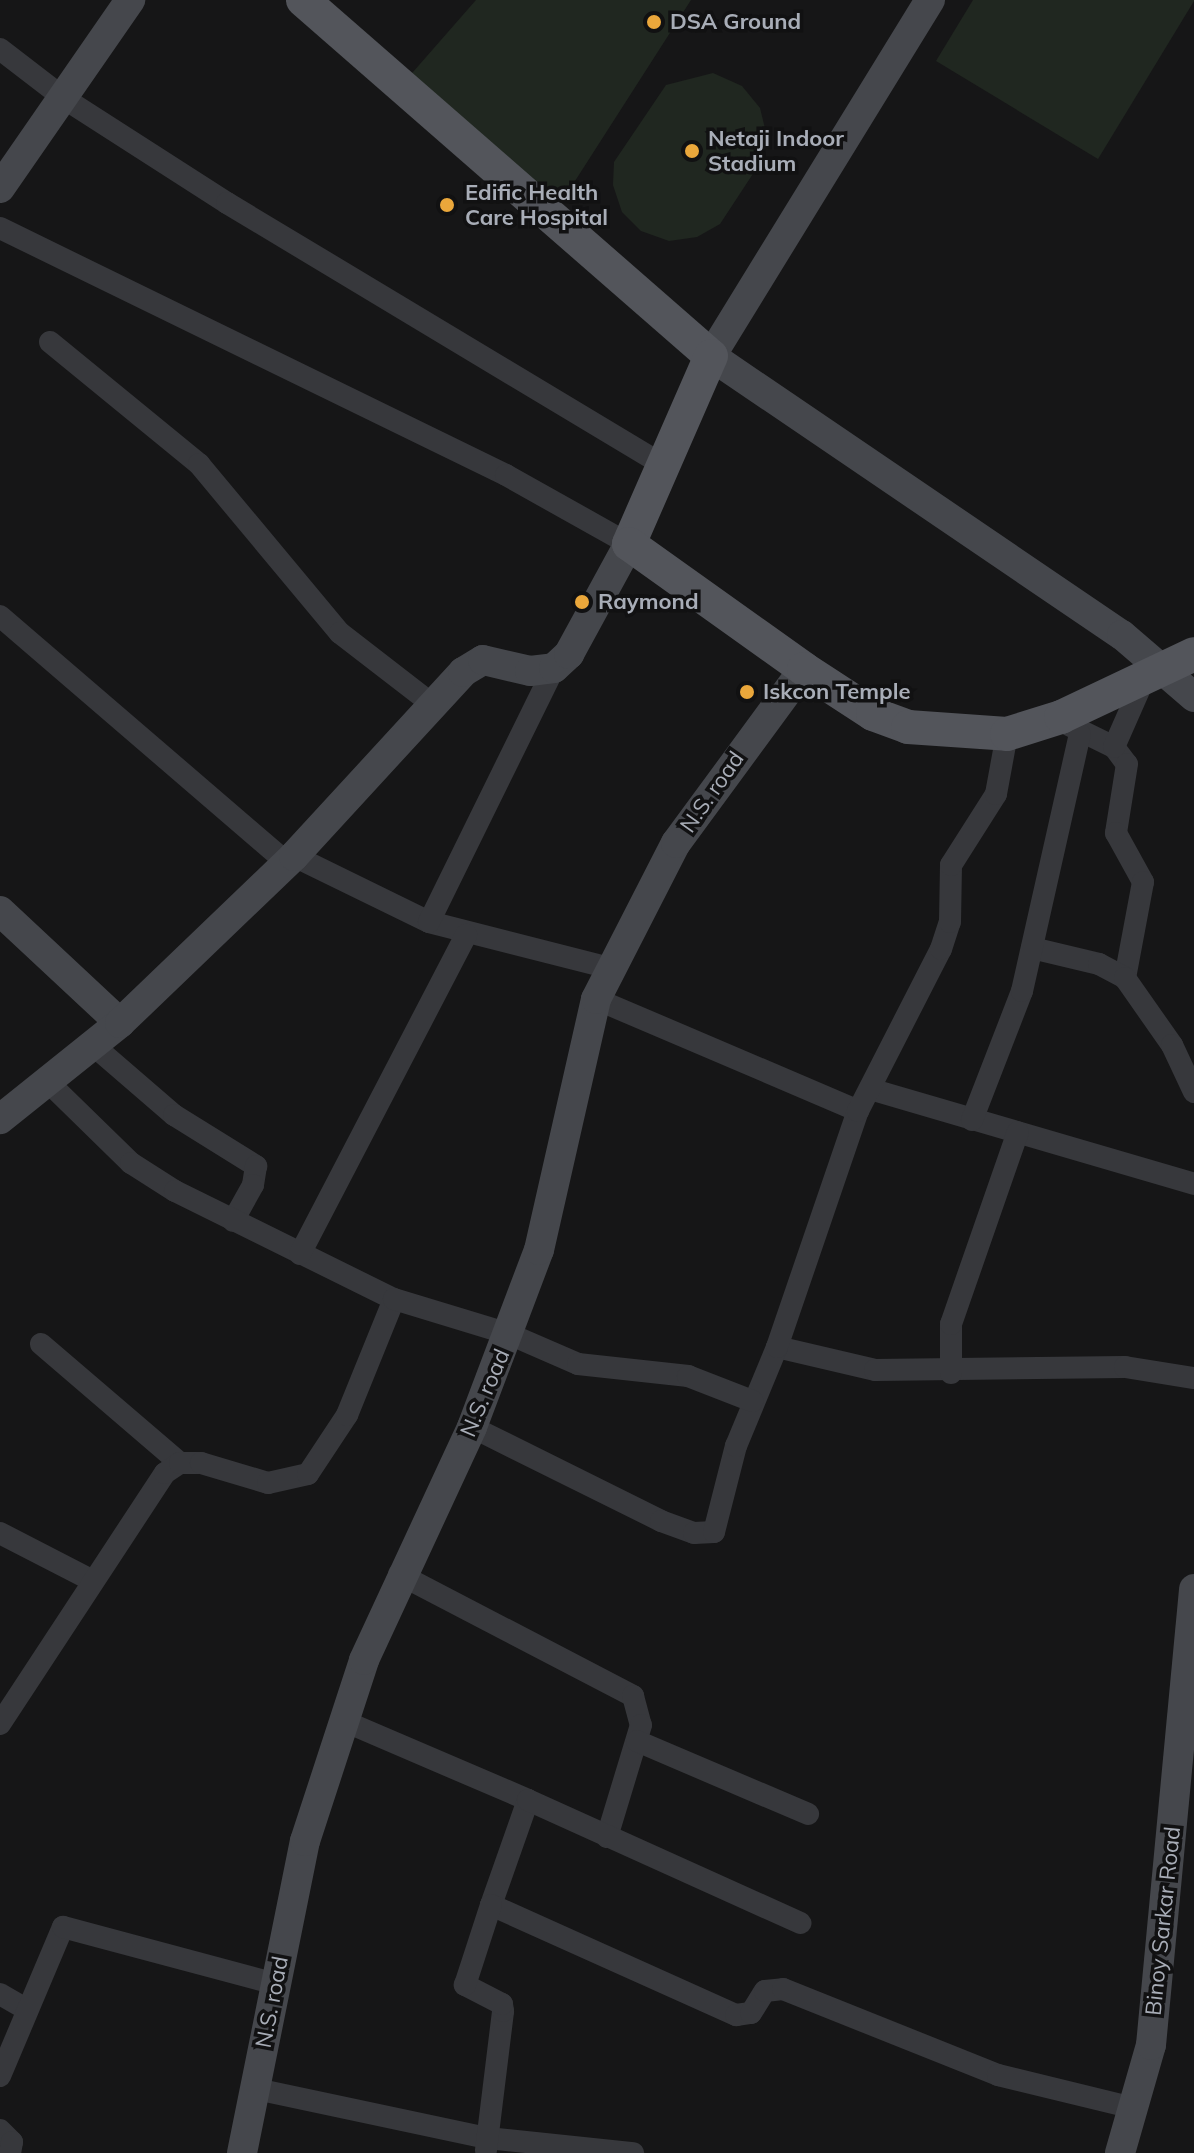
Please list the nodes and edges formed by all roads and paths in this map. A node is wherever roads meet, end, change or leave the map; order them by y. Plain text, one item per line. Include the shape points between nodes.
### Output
1 (130, 0) edge
2 (303, 0) edge
3 (930, 0) edge
4 (0, 49) edge
5 (65, 99) junction
6 (0, 188) edge
7 (0, 228) edge
8 (50, 342) dead end
9 (711, 356) junction
10 (663, 465) junction
11 (629, 544) junction
12 (0, 616) edge
13 (1169, 666) edge
14 (554, 668) junction
15 (804, 669) junction
16 (1194, 697) edge
17 (433, 705) junction
18 (1070, 725) junction
19 (1007, 734) junction
20 (1114, 747) junction
21 (291, 859) junction
22 (0, 911) edge
23 (429, 922) junction
24 (466, 935) junction
25 (1032, 948) junction
26 (610, 968) junction
27 (1125, 978) junction
28 (596, 999) junction
29 (120, 1023) junction
30 (94, 1046) junction
31 (49, 1083) junction
32 (870, 1089) junction
33 (1194, 1092) edge
34 (858, 1111) junction
35 (0, 1119) edge
36 (972, 1120) junction
37 (1018, 1132) junction
38 (1194, 1184) edge
39 (233, 1221) junction
40 (300, 1254) junction
41 (394, 1299) junction
42 (509, 1334) junction
43 (41, 1344) dead end
44 (777, 1347) junction
45 (951, 1373) junction
46 (1194, 1378) edge
47 (752, 1401) junction
48 (472, 1427) junction
49 (180, 1463) junction
50 (0, 1533) edge
51 (399, 1574) junction
52 (91, 1580) junction
53 (1194, 1589) edge
54 (344, 1721) junction
55 (0, 1724) edge
56 (1188, 1735) edge
57 (637, 1741) junction
58 (528, 1800) junction
59 (808, 1814) dead end
60 (607, 1837) junction
61 (491, 1905) junction
62 (800, 1923) dead end
63 (275, 1984) junction
64 (0, 1994) edge
65 (26, 2009) junction
66 (0, 2076) edge
67 (256, 2089) junction
68 (1133, 2108) junction
69 (0, 2130) edge
70 (486, 2146) edge
71 (10, 2153) edge
72 (242, 2153) edge
73 (633, 2153) edge
74 (1120, 2153) edge

1 - 5 street
2 - 9 main road
3 - 9 street
4 - 5 street
5 - 6 street
5 - 10 street
7 - 11 street via 506,475
8 - 17 street via 199,464 340,633
9 - 10 main road
9 - 13 street
10 - 11 main road
11 - 14 street via 569,654
11 - 15 main road
12 - 21 street
13 - 16 street
13 - 18 main road
13 - 20 street
14 - 17 street via 530,671 483,660
14 - 23 street
15 - 19 main road via 873,714 908,727
15 - 26 street, N.S. road via 676,843
17 - 21 street
18 - 19 main road
18 - 20 street
18 - 25 street
19 - 32 street via 996,794 951,865 950,922 941,949
20 - 27 street via 1127,764 1116,833 1143,882
21 - 23 street
21 - 29 street
22 - 29 street
23 - 24 street
24 - 26 street
24 - 40 street
25 - 27 street via 1099,964
25 - 36 street via 1004,1044
26 - 28 street, N.S. road
27 - 33 street via 1172,1045
28 - 34 street
28 - 42 street, N.S. road via 555,1189
29 - 30 street
30 - 31 street
30 - 39 street via 174,1115 256,1166 253,1185
31 - 35 street
31 - 39 street via 131,1163
32 - 34 street
32 - 36 street
34 - 44 street
36 - 37 street
37 - 38 street
37 - 45 street via 951,1324
39 - 40 street
40 - 41 street
41 - 42 street
41 - 49 street via 347,1415 308,1474 268,1483
42 - 47 street via 578,1364 688,1376
42 - 48 street, N.S. road
43 - 49 street
44 - 45 street via 875,1370
44 - 47 street
45 - 46 street via 1125,1367
47 - 48 street via 714,1532 694,1533
48 - 51 street, N.S. road
49 - 52 street via 165,1473
50 - 52 street
51 - 54 street, N.S. road
51 - 57 street via 633,1696 642,1710
52 - 55 street
53 - 56 street, Binoy Sarkar Road
54 - 58 street
54 - 63 street, N.S. road via 305,1841
56 - 68 street, Binoy Sarkar Road via 1151,2045
57 - 59 street
57 - 60 street
58 - 60 street
58 - 61 street
60 - 62 street
61 - 68 street via 736,2015 751,2013 765,1991 783,1989 998,2075
61 - 70 street via 465,1985 502,2004
63 - 65 street via 63,1927
63 - 67 street, N.S. road
64 - 65 street
65 - 66 street
67 - 70 street
67 - 72 street, N.S. road
68 - 74 street, Binoy Sarkar Road
69 - 71 street via 12,2142
70 - 73 street

